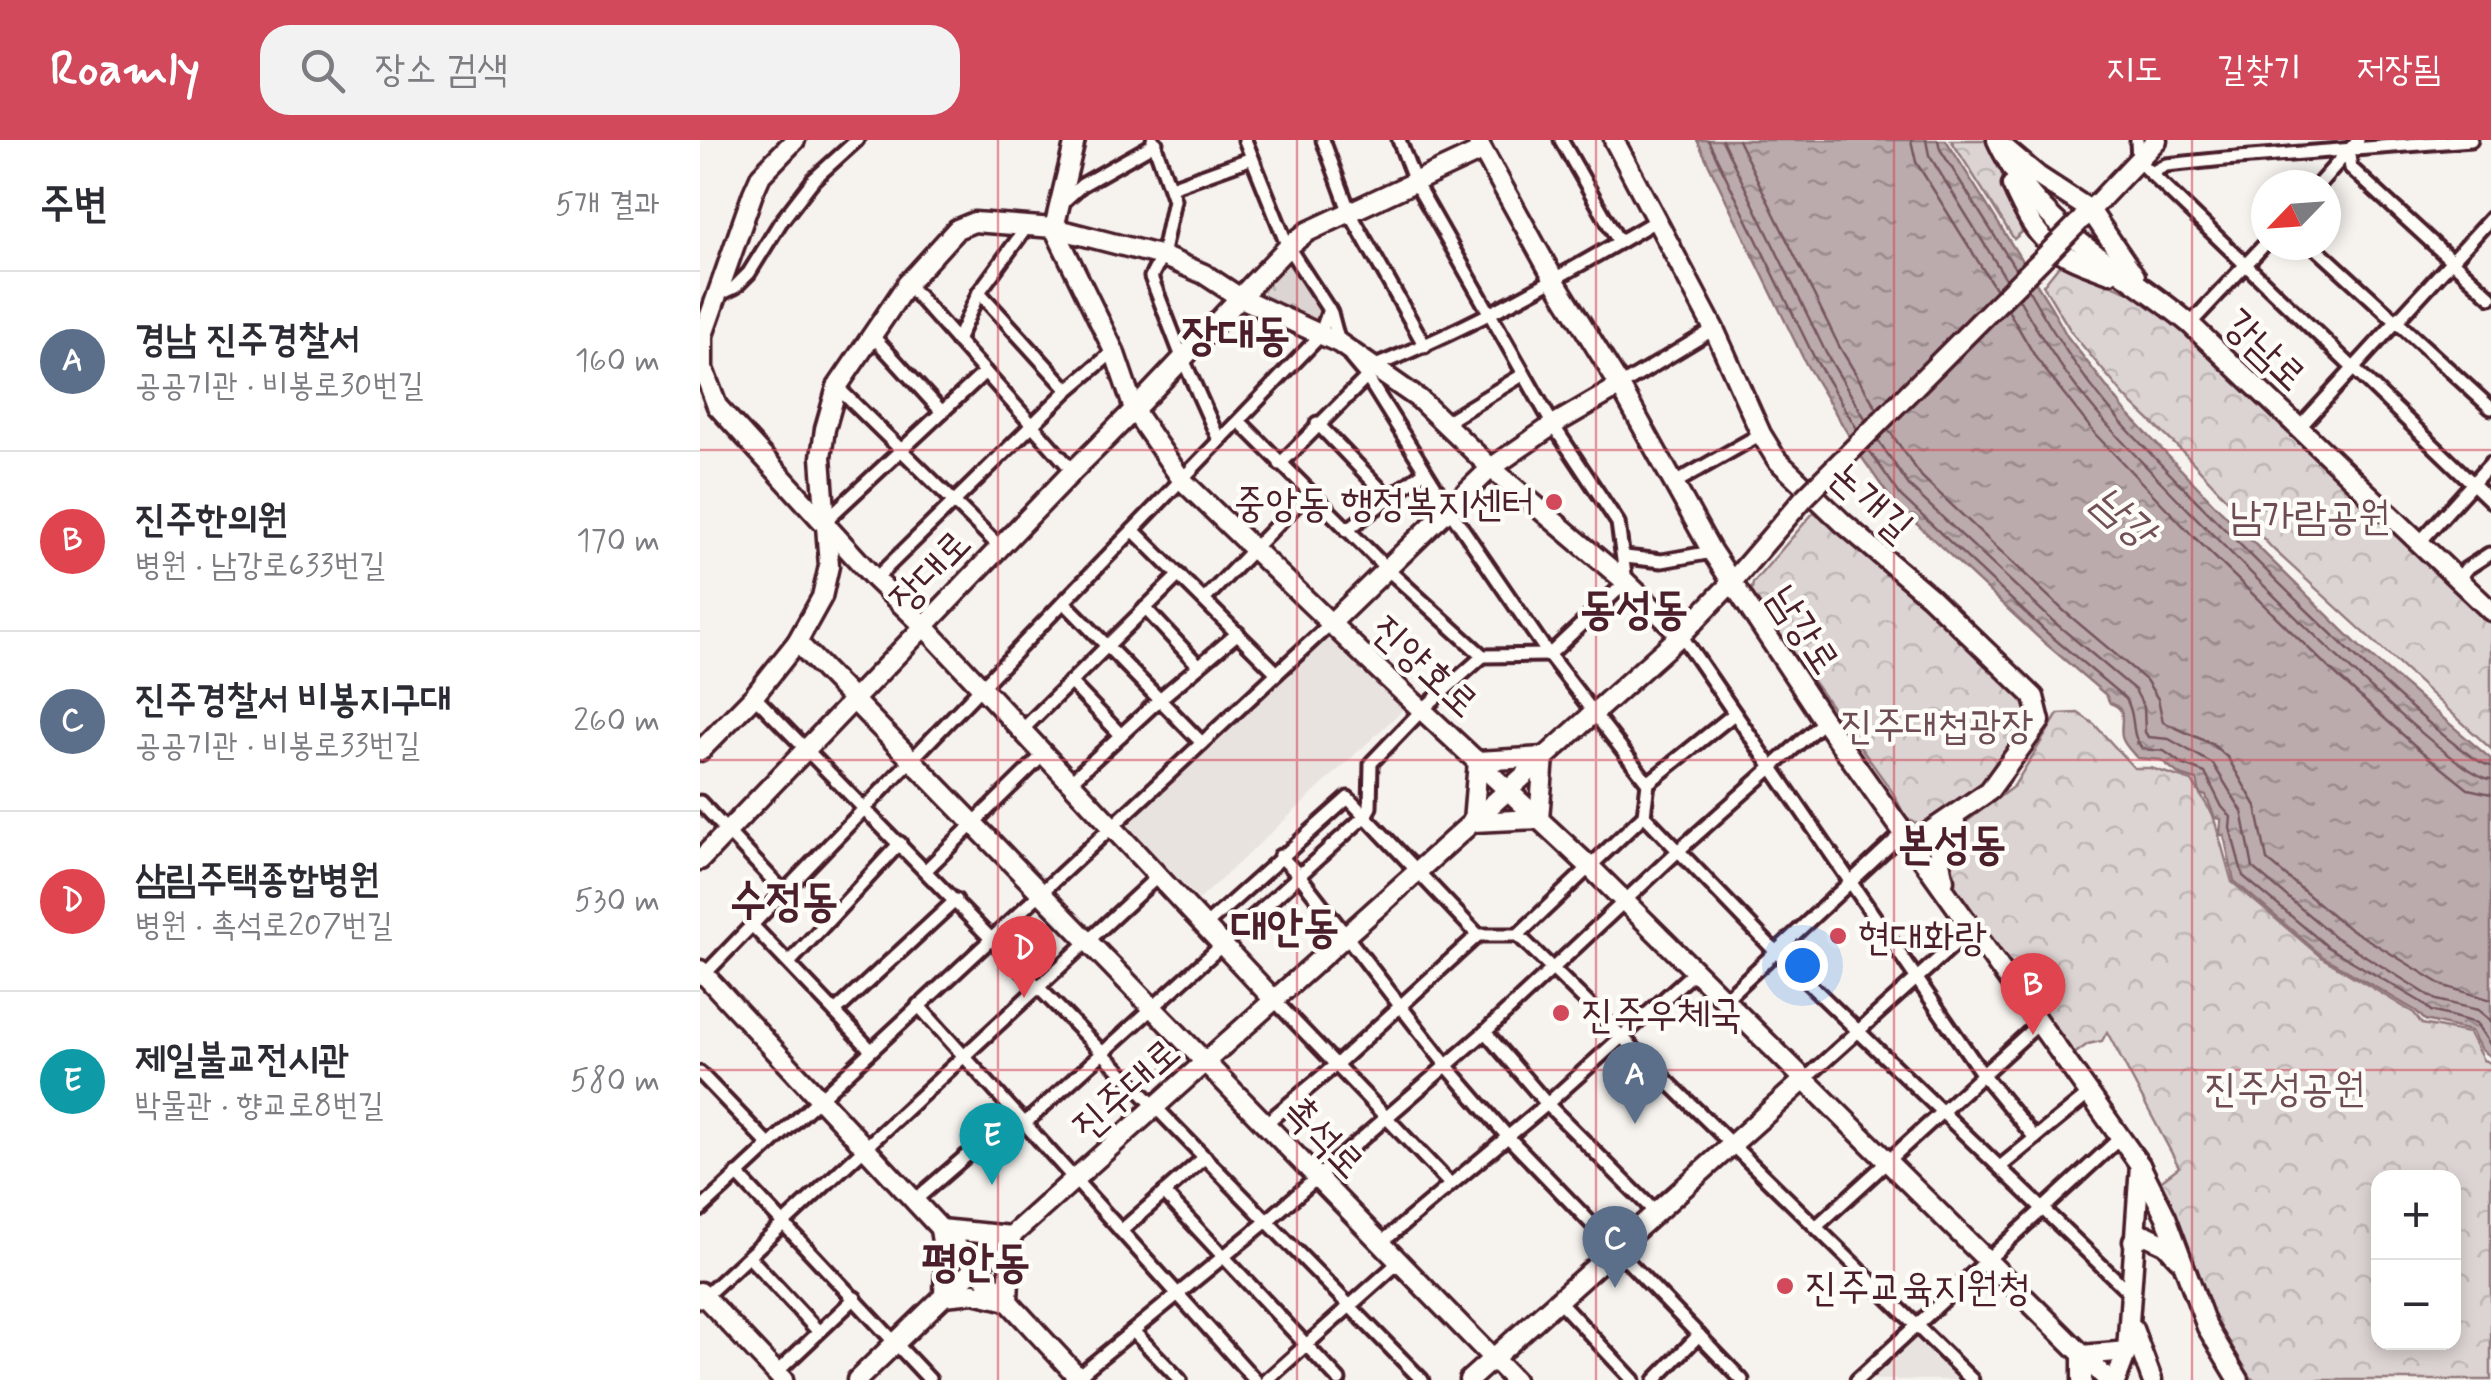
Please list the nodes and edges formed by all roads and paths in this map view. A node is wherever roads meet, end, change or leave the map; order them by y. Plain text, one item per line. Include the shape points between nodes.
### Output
1 (795, 140) edge
2 (858, 140) edge
3 (1075, 140) edge
4 (1244, 140) edge
5 (1323, 140) edge
6 (1399, 140) edge
7 (1561, 140) edge
8 (1614, 140) edge
9 (2137, 140) edge
10 (2157, 140) edge
11 (2471, 140) edge
12 (1997, 141) edge
13 (1156, 142) edge
14 (1479, 145) edge
15 (2353, 145) edge
16 (1252, 158) junction
17 (2144, 167) junction
18 (2331, 170) edge
19 (1415, 182) junction
20 (1171, 187) junction
21 (1060, 205) junction
22 (1350, 213) junction
23 (2084, 217) junction
24 (2491, 218) edge
25 (1657, 220) junction
26 (1026, 228) junction
27 (1054, 228) junction
28 (1619, 242) junction
29 (1288, 247) junction
30 (1162, 256) junction
31 (2251, 259) edge
32 (2329, 260) edge
33 (2452, 260) junction
34 (2245, 266) junction
35 (1555, 282) junction
36 (907, 284) junction
37 (2140, 284) junction
38 (979, 292) junction
39 (714, 297) junction
40 (1239, 297) junction
41 (2491, 297) edge
42 (1329, 309) junction
43 (1492, 315) junction
44 (2396, 322) junction
45 (2190, 324) junction
46 (1714, 329) junction
47 (871, 334) junction
48 (1320, 336) junction
49 (957, 340) junction
50 (1339, 344) junction
51 (1424, 346) junction
52 (1114, 351) junction
53 (1182, 357) junction
54 (2354, 369) junction
55 (986, 372) junction
56 (1371, 372) junction
57 (1120, 374) junction
58 (1524, 374) junction
59 (1158, 384) junction
60 (1620, 386) junction
61 (837, 388) junction
62 (1068, 390) junction
63 (2491, 408) edge
64 (942, 412) junction
65 (1135, 412) junction
66 (1239, 421) junction
67 (1444, 423) junction
68 (1317, 424) junction
69 (1553, 424) junction
70 (1032, 425) junction
71 (2299, 428) junction
72 (1761, 434) junction
73 (1219, 440) junction
74 (902, 450) junction
75 (2491, 463) edge
76 (1280, 464) junction
77 (1491, 468) junction
78 (1425, 470) junction
79 (1073, 471) junction
80 (1182, 480) junction
81 (1674, 484) junction
82 (2472, 484) junction
83 (1308, 492) junction
84 (1390, 498) junction
85 (2491, 501) edge
86 (954, 502) junction
87 (1449, 509) junction
88 (824, 522) junction
89 (1134, 530) junction
90 (1347, 530) junction
91 (2419, 543) junction
92 (1000, 547) junction
93 (1253, 550) junction
94 (1712, 552) junction
95 (2488, 554) dead end
96 (1625, 557) junction
97 (1388, 570) junction
98 (1179, 575) junction
99 (875, 579) junction
100 (2458, 580) junction
101 (1626, 582) junction
102 (1732, 582) junction
103 (1204, 600) junction
104 (1064, 602) junction
105 (2489, 607) edge
106 (1146, 608) junction
107 (1330, 624) junction
108 (924, 626) junction
109 (1238, 633) junction
110 (1680, 635) junction
111 (797, 642) junction
112 (1107, 645) junction
113 (1548, 655) junction
114 (1483, 656) junction
115 (1199, 666) junction
116 (1278, 673) junction
117 (1070, 682) junction
118 (982, 687) junction
119 (754, 696) junction
120 (1161, 698) junction
121 (853, 700) junction
122 (1422, 710) junction
123 (1734, 714) junction
124 (1595, 715) junction
125 (1824, 721) junction
126 (1022, 730) junction
127 (1120, 735) junction
128 (1202, 743) junction
129 (806, 749) junction
130 (700, 751) edge
131 (1044, 754) junction
132 (1544, 757) junction
133 (912, 760) junction
134 (1478, 761) junction
135 (1771, 768) junction
136 (1070, 782) junction
137 (1648, 783) junction
138 (1508, 788) junction
139 (700, 802) edge
140 (1974, 802) junction
141 (865, 808) junction
142 (1365, 816) junction
143 (1644, 816) junction
144 (1539, 819) junction
145 (1473, 822) junction
146 (974, 825) junction
147 (1112, 826) junction
148 (728, 832) junction
149 (1908, 838) junction
150 (900, 844) junction
151 (1678, 851) junction
152 (1280, 856) junction
153 (700, 860) edge
154 (1589, 866) junction
155 (926, 870) junction
156 (1418, 872) junction
157 (1299, 875) junction
158 (1158, 876) junction
159 (1850, 880) junction
160 (784, 892) junction
161 (1039, 892) junction
162 (1948, 895) junction
163 (956, 900) junction
164 (1624, 903) junction
165 (1962, 915) junction
166 (751, 924) junction
167 (1204, 926) junction
168 (1478, 935) junction
169 (1518, 935) junction
170 (991, 936) junction
171 (1344, 937) junction
172 (1087, 940) junction
173 (1957, 942) junction
174 (1222, 944) junction
175 (1982, 944) junction
176 (1776, 951) junction
177 (788, 963) junction
178 (1552, 970) junction
179 (1694, 972) junction
180 (701, 974) edge
181 (1918, 978) junction
182 (1039, 988) junction
183 (1275, 1000) junction
184 (1723, 1000) junction
185 (918, 1005) junction
186 (1152, 1008) junction
187 (1400, 1008) junction
188 (835, 1012) junction
189 (2038, 1024) junction
190 (1860, 1030) junction
191 (1485, 1032) junction
192 (1622, 1038) junction
193 (870, 1050) junction
194 (1104, 1052) junction
195 (962, 1055) junction
196 (1206, 1062) junction
197 (1338, 1063) junction
198 (1446, 1065) junction
199 (700, 1073) edge
200 (1984, 1075) junction
201 (1804, 1080) junction
202 (2090, 1092) junction
203 (818, 1098) junction
204 (1547, 1104) junction
205 (1157, 1106) junction
206 (1944, 1112) junction
207 (1388, 1117) junction
208 (1024, 1124) junction
209 (1265, 1124) junction
210 (1508, 1137) junction
211 (2121, 1137) junction
212 (2035, 1138) junction
213 (769, 1145) junction
214 (1732, 1145) junction
215 (864, 1148) junction
216 (1205, 1156) junction
217 (1888, 1164) junction
218 (2140, 1165) junction
219 (2000, 1167) junction
220 (737, 1174) junction
221 (1317, 1177) junction
222 (1074, 1180) junction
223 (1450, 1184) junction
224 (1164, 1193) junction
225 (914, 1201) junction
226 (701, 1207) edge
227 (2044, 1209) junction
228 (1656, 1212) junction
229 (1266, 1221) junction
230 (785, 1223) junction
231 (1817, 1226) junction
232 (940, 1230) junction
233 (1121, 1231) junction
234 (1012, 1236) junction
235 (2134, 1241) junction
236 (1380, 1242) junction
237 (1616, 1248) junction
238 (1222, 1256) junction
239 (750, 1258) junction
240 (2180, 1260) junction
241 (1987, 1261) junction
242 (1399, 1262) junction
243 (976, 1268) junction
244 (2129, 1292) junction
245 (1178, 1293) junction
246 (944, 1296) junction
247 (701, 1297) edge
248 (855, 1298) junction
249 (1008, 1300) junction
250 (1558, 1300) junction
251 (1350, 1306) junction
252 (2130, 1320) junction
253 (1917, 1325) junction
254 (1134, 1331) junction
255 (818, 1332) junction
256 (1699, 1334) junction
257 (897, 1343) junction
258 (1306, 1346) junction
259 (2127, 1352) junction
260 (2082, 1355) junction
261 (1493, 1358) junction
262 (780, 1377) edge
263 (1077, 1379) edge
264 (856, 1380) edge
265 (930, 1380) edge
266 (1180, 1380) edge
267 (1256, 1380) edge
268 (1267, 1380) edge
269 (1340, 1380) edge
270 (1422, 1380) edge
271 (1469, 1380) edge
272 (1514, 1380) edge
273 (1633, 1380) edge
274 (1655, 1380) edge
275 (1742, 1380) edge
276 (1857, 1380) edge
277 (1972, 1380) edge
278 (2082, 1380) edge
279 (2108, 1380) edge
280 (2116, 1380) edge
281 (2152, 1380) edge
282 (2239, 1380) edge

1 - 39 street via 756,185
2 - 39 street via 814,179 750,272
3 - 21 street
4 - 16 street
5 - 22 street
6 - 19 street
7 - 28 street
8 - 25 street, 논개길
9 - 17 street
10 - 17 street, 진주대로
11 - 15 street
12 - 23 street
12 - 37 street via 2030,225 2061,255
13 - 20 street
13 - 21 street via 1082,184
14 - 19 street, 장대로
14 - 35 street, 남강로
15 - 17 street
15 - 18 street
15 - 33 street via 2351,168
16 - 20 street
16 - 29 street
17 - 23 street, 진주대로
17 - 34 street
19 - 22 street, 장대로
19 - 43 street
20 - 30 street
21 - 27 street
22 - 29 street, 장대로
22 - 51 street
23 - 37 street
23 - 102 street, 진주대로, bridge via 1804,498
24 - 33 street
25 - 28 street
25 - 46 street, 논개길
26 - 27 street
26 - 36 street via 974,222 957,229
26 - 38 street
27 - 30 street
27 - 52 street, 진양호로
28 - 35 street
29 - 40 street, 장대로
29 - 42 street
30 - 40 street
30 - 53 street via 1152,277
31 - 34 street
32 - 44 street
33 - 41 street
33 - 44 street
34 - 45 street
34 - 54 street
35 - 43 street
35 - 60 street, 남강로
36 - 47 street
36 - 49 street
37 - 45 street, 강남로
38 - 49 street
38 - 62 street
39 - 88 street via 703,369 717,406
40 - 48 street
40 - 53 street, 장대로
42 - 48 street
42 - 50 street
43 - 51 street
43 - 58 street
44 - 54 street
44 - 63 street
45 - 71 street, 강남로
46 - 60 street
46 - 72 street, 논개길
47 - 61 street
47 - 64 street
48 - 50 street
48 - 66 street
49 - 55 street
50 - 56 street
51 - 56 street
52 - 57 street, 진양호로
52 - 62 street
53 - 59 street, 장대로
53 - 73 street
54 - 71 street
54 - 82 street
55 - 64 street
55 - 70 street
56 - 67 street
56 - 68 street
56 - 78 street
57 - 59 street
57 - 65 street, 진양호로
58 - 67 street
58 - 69 street
59 - 65 street, 장대로
60 - 69 street
60 - 81 street, 남강로
61 - 74 street
61 - 88 street via 821,458
62 - 70 street
64 - 74 street
65 - 79 street, 장대로
65 - 80 street, 진양호로
66 - 73 street
66 - 76 street
67 - 77 street
68 - 76 street
68 - 84 street
69 - 77 street
69 - 96 street via 1618,523
70 - 79 street
70 - 86 street
71 - 91 street, 강남로
72 - 81 street
72 - 140 street, 논개길 via 1792,475 2034,697 2040,721 2007,770
73 - 80 street
74 - 86 street
74 - 88 street
75 - 82 street
76 - 83 street
77 - 87 street
77 - 101 street
78 - 84 street
78 - 87 street
79 - 92 street, 장대로
80 - 89 street
80 - 93 street, 진양호로
81 - 94 street, 남강로
82 - 85 street
82 - 91 street
83 - 90 street
83 - 93 street
84 - 90 street
86 - 92 street
86 - 99 street
87 - 97 street
87 - 113 street
88 - 99 street
88 - 111 street via 828,566 822,597
89 - 98 street
89 - 104 street
90 - 97 street
91 - 100 street, 강남로
92 - 108 street, 장대로
93 - 103 street
93 - 107 street, 진양호로
94 - 96 street via 1662,561
94 - 102 street, 남강로
95 - 100 street
96 - 101 street
97 - 107 street
97 - 114 street
98 - 103 street
98 - 106 street
99 - 108 street
100 - 105 street, 강남로
101 - 110 street
101 - 113 street
102 - 110 street, 진주대로
102 - 125 street, 남강로
103 - 109 street
104 - 112 street
104 - 118 street
106 - 112 street
106 - 115 street
107 - 116 street
107 - 122 street, 진양호로
108 - 118 street
108 - 121 street, 장대로
109 - 115 street
109 - 116 street
110 - 123 street
110 - 124 street, 진주대로
111 - 119 street
111 - 121 street, 촉석로
112 - 117 street
112 - 120 street
113 - 114 street
113 - 124 street
114 - 122 street
115 - 120 street
116 - 128 street
117 - 126 street
117 - 127 street
118 - 126 street
118 - 133 street
119 - 129 street
119 - 130 street
120 - 127 street
120 - 128 street
121 - 129 street, 장대로
121 - 133 street, 촉석로
122 - 134 street, 진양호로
122 - 142 street via 1371,763
123 - 135 street
123 - 137 street
124 - 132 street, 진주대로
124 - 137 street
125 - 135 street
125 - 149 street, 남강로
126 - 131 street
127 - 136 street
128 - 147 street
129 - 141 street
129 - 148 street, 장대로
131 - 136 street
131 - 146 street
132 - 134 street
132 - 138 street, 진주대로
132 - 144 street
133 - 141 street
133 - 146 street, 촉석로
134 - 138 street, 진양호로
134 - 145 street
135 - 151 street
135 - 159 street
136 - 147 street
137 - 143 street
138 - 144 street, 진양호로
138 - 145 street, 진주대로
139 - 148 street
140 - 149 street, 논개길
140 - 162 street via 1948,827 1939,848
141 - 150 street
141 - 160 street
142 - 152 street via 1348,798
142 - 156 street
142 - 157 street
143 - 151 street
143 - 154 street
144 - 145 street
144 - 154 street, 진양호로
145 - 156 street, 진주대로
146 - 155 street
146 - 161 street, 촉석로
147 - 158 street
147 - 161 street
148 - 153 street, 장대로
148 - 160 street
149 - 159 street
149 - 162 street, 남강로
150 - 155 street
150 - 177 street
151 - 164 street
151 - 176 street
152 - 157 street
152 - 167 street
154 - 164 street, 진양호로
154 - 169 street
155 - 163 street
156 - 168 street
156 - 171 street, 진주대로
157 - 171 street
157 - 174 street
158 - 167 street
158 - 172 street
159 - 176 street
159 - 181 street
160 - 166 street
161 - 170 street
161 - 172 street, 촉석로
162 - 165 street, 남강로
163 - 170 street
163 - 188 street
164 - 178 street
164 - 179 street, 진양호로
165 - 173 street
165 - 175 street, 남강로
166 - 177 street
166 - 180 street
167 - 174 street
168 - 169 street
168 - 187 street
169 - 178 street
170 - 182 street
170 - 185 street
171 - 183 street, 진주대로
171 - 187 street
172 - 182 street
172 - 186 street, 촉석로
173 - 175 street
173 - 181 street
174 - 183 street
174 - 186 street
175 - 189 street, 남강로
176 - 184 street
176 - 190 street
177 - 188 street
178 - 191 street
178 - 192 street
179 - 184 street, 진양호로
179 - 192 street
180 - 203 street
181 - 190 street
181 - 200 street
182 - 194 street
182 - 195 street
183 - 196 street, 진주대로
183 - 197 street
184 - 201 street, 진양호로
185 - 193 street
185 - 195 street
186 - 194 street
186 - 196 street, 촉석로
187 - 197 street
187 - 198 street
188 - 193 street
189 - 200 street
189 - 202 street, 남강로
190 - 201 street
190 - 206 street
191 - 198 street
191 - 204 street
192 - 204 street
192 - 214 street
193 - 203 street
194 - 205 street
194 - 208 street
195 - 208 street
195 - 215 street
196 - 205 street, 진주대로
196 - 209 street, 촉석로
197 - 207 street
197 - 209 street
198 - 207 street
198 - 210 street
199 - 213 street
200 - 206 street
200 - 212 street
201 - 214 street
201 - 217 street, 진양호로
202 - 211 street, 남강로
202 - 212 street
203 - 213 street
203 - 215 street
204 - 210 street
204 - 228 street
205 - 216 street
205 - 222 street, 진주대로
206 - 217 street
206 - 219 street
207 - 221 street
207 - 223 street
208 - 222 street
208 - 225 street via 966,1156
209 - 221 street, 촉석로
210 - 223 street
210 - 237 street
211 - 218 street, 남강로
211 - 227 street
212 - 219 street
213 - 220 street
214 - 228 street
214 - 231 street
215 - 225 street
215 - 230 street
216 - 224 street
216 - 229 street
217 - 231 street
217 - 241 street, 진양호로
218 - 235 street
218 - 240 street, 남강로
219 - 227 street
220 - 226 street
220 - 230 street
221 - 229 street
221 - 236 street, 촉석로
222 - 233 street
222 - 234 street, 진주대로
223 - 236 street
224 - 233 street
224 - 238 street
225 - 232 street
227 - 241 street
227 - 244 street
228 - 237 street
229 - 238 street
229 - 251 street
230 - 239 street
230 - 248 street
231 - 253 street
232 - 234 street
232 - 243 street
232 - 246 street
233 - 245 street
234 - 243 street, 진주대로
234 - 249 street
235 - 240 street via 2146,1235
235 - 244 street
236 - 242 street, 촉석로
237 - 250 street
237 - 256 street
238 - 245 street
238 - 258 street
239 - 247 street
239 - 255 street
240 - 282 street, 남강로 via 2207,1327
241 - 253 street
241 - 260 street, 진양호로
242 - 251 street
242 - 261 street, 촉석로
243 - 246 street, 진주대로
243 - 249 street
244 - 252 street
245 - 254 street
245 - 267 street
246 - 249 street
246 - 257 street, 진주대로
247 - 262 street
248 - 255 street
248 - 257 street
249 - 263 street
250 - 261 street
250 - 273 street
251 - 258 street
251 - 270 street
252 - 259 street
252 - 281 street
253 - 276 street
253 - 277 street
254 - 263 street
254 - 266 street
255 - 262 street
256 - 274 street
256 - 275 street
257 - 264 street, 진주대로
257 - 265 street
258 - 268 street
258 - 269 street
259 - 260 street
259 - 280 street
260 - 278 street
260 - 279 street, 진양호로
261 - 271 street
261 - 272 street, 촉석로

